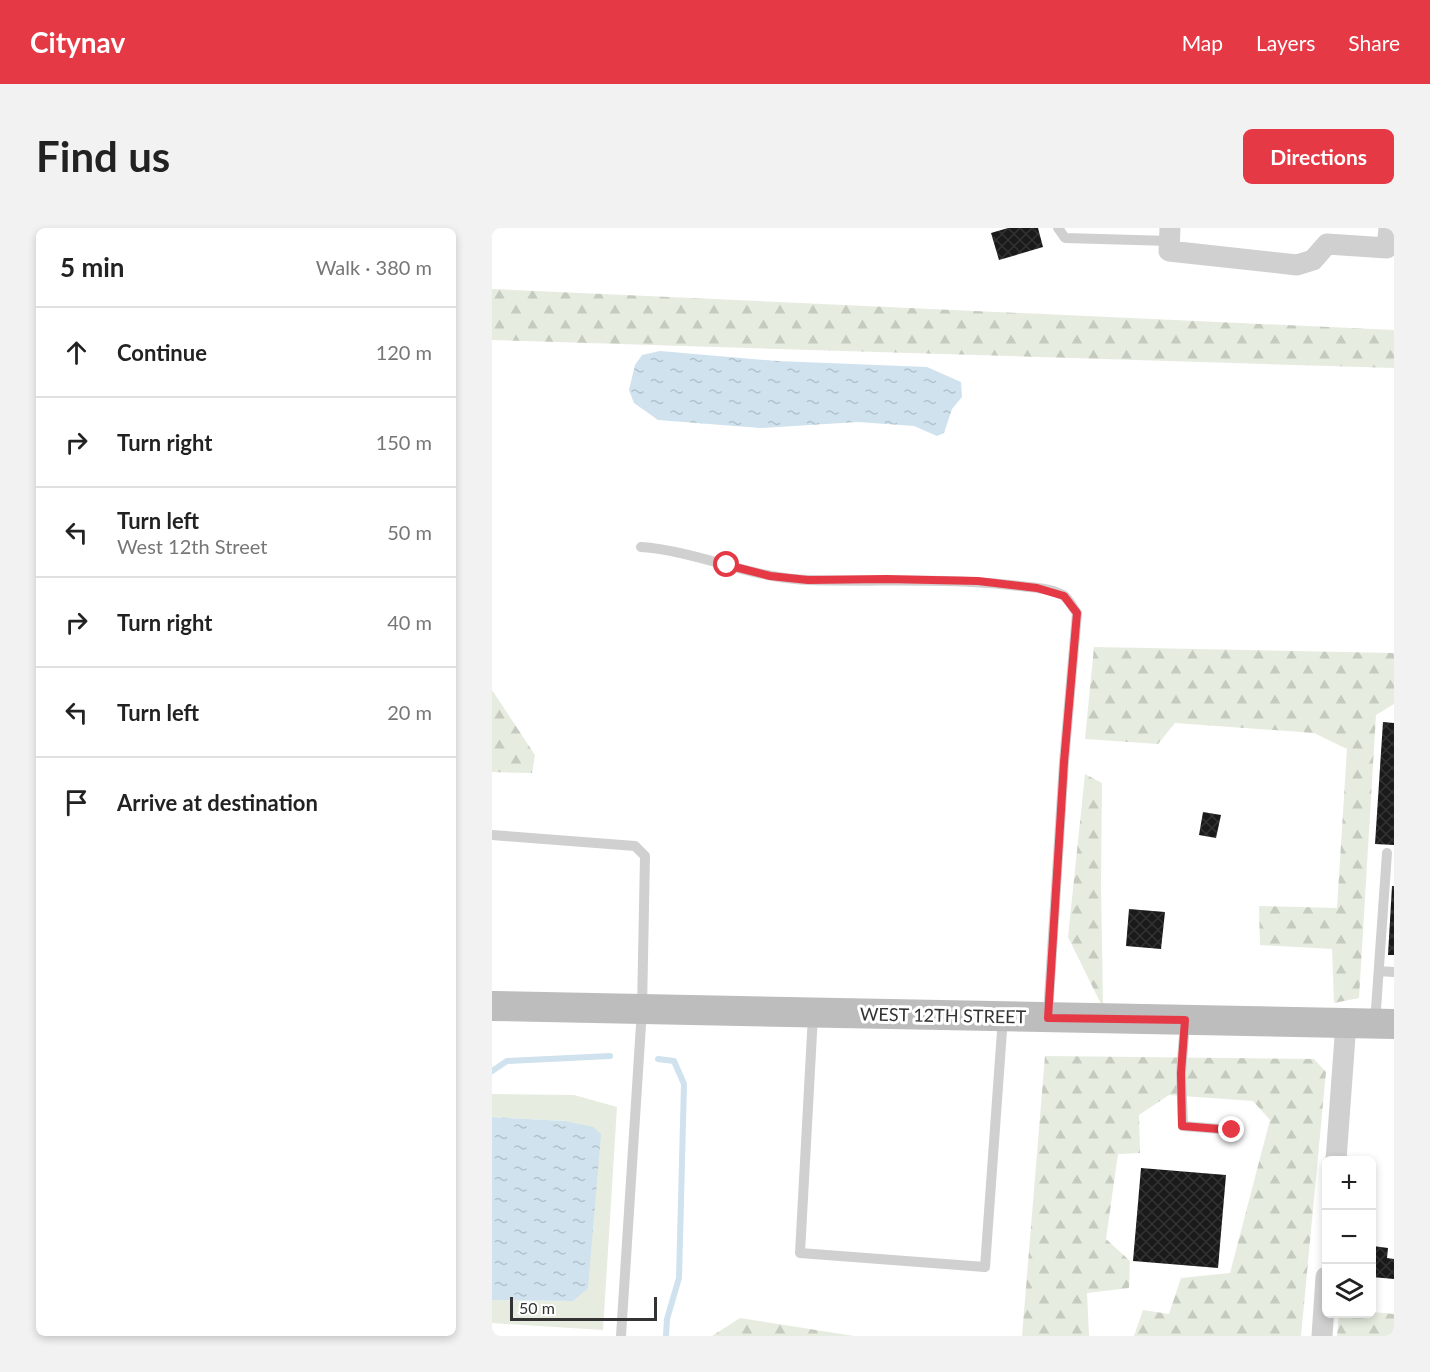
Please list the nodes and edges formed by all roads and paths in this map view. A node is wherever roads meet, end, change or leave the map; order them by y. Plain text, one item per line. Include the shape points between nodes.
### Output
1 (1058, 228) edge
2 (1389, 228) edge
3 (1170, 235) edge
4 (640, 547) dead end
5 (492, 836) edge
6 (1387, 853) dead end
7 (1379, 971) junction
8 (1394, 972) edge
9 (492, 1006) edge
10 (642, 1009) junction
11 (813, 1013) junction
12 (1003, 1017) junction
13 (1048, 1018) junction
14 (1185, 1020) junction
15 (1372, 1023) edge
16 (1232, 1130) dead end
17 (1337, 1156) edge
18 (1323, 1318) edge
19 (621, 1336) edge
20 (1322, 1336) edge

1 - 3 lane via 1065,238
2 - 3 street via 1387,248 1327,244 1313,260 1298,265 1169,251
4 - 13 lane via 664,549 770,576 808,580 978,581 1037,588 1064,596 1077,613
5 - 10 lane via 635,846 641,850 645,856
6 - 7 lane
7 - 8 lane
7 - 15 lane
9 - 10 street, WEST 12TH STREET
10 - 11 street, WEST 12TH STREET
10 - 19 lane
11 - 12 street, WEST 12TH STREET
11 - 12 lane via 800,1253 985,1267
12 - 13 street, WEST 12TH STREET
13 - 14 street, WEST 12TH STREET
14 - 15 street, WEST 12TH STREET
14 - 16 lane via 1182,1126
15 - 17 street
18 - 20 street

